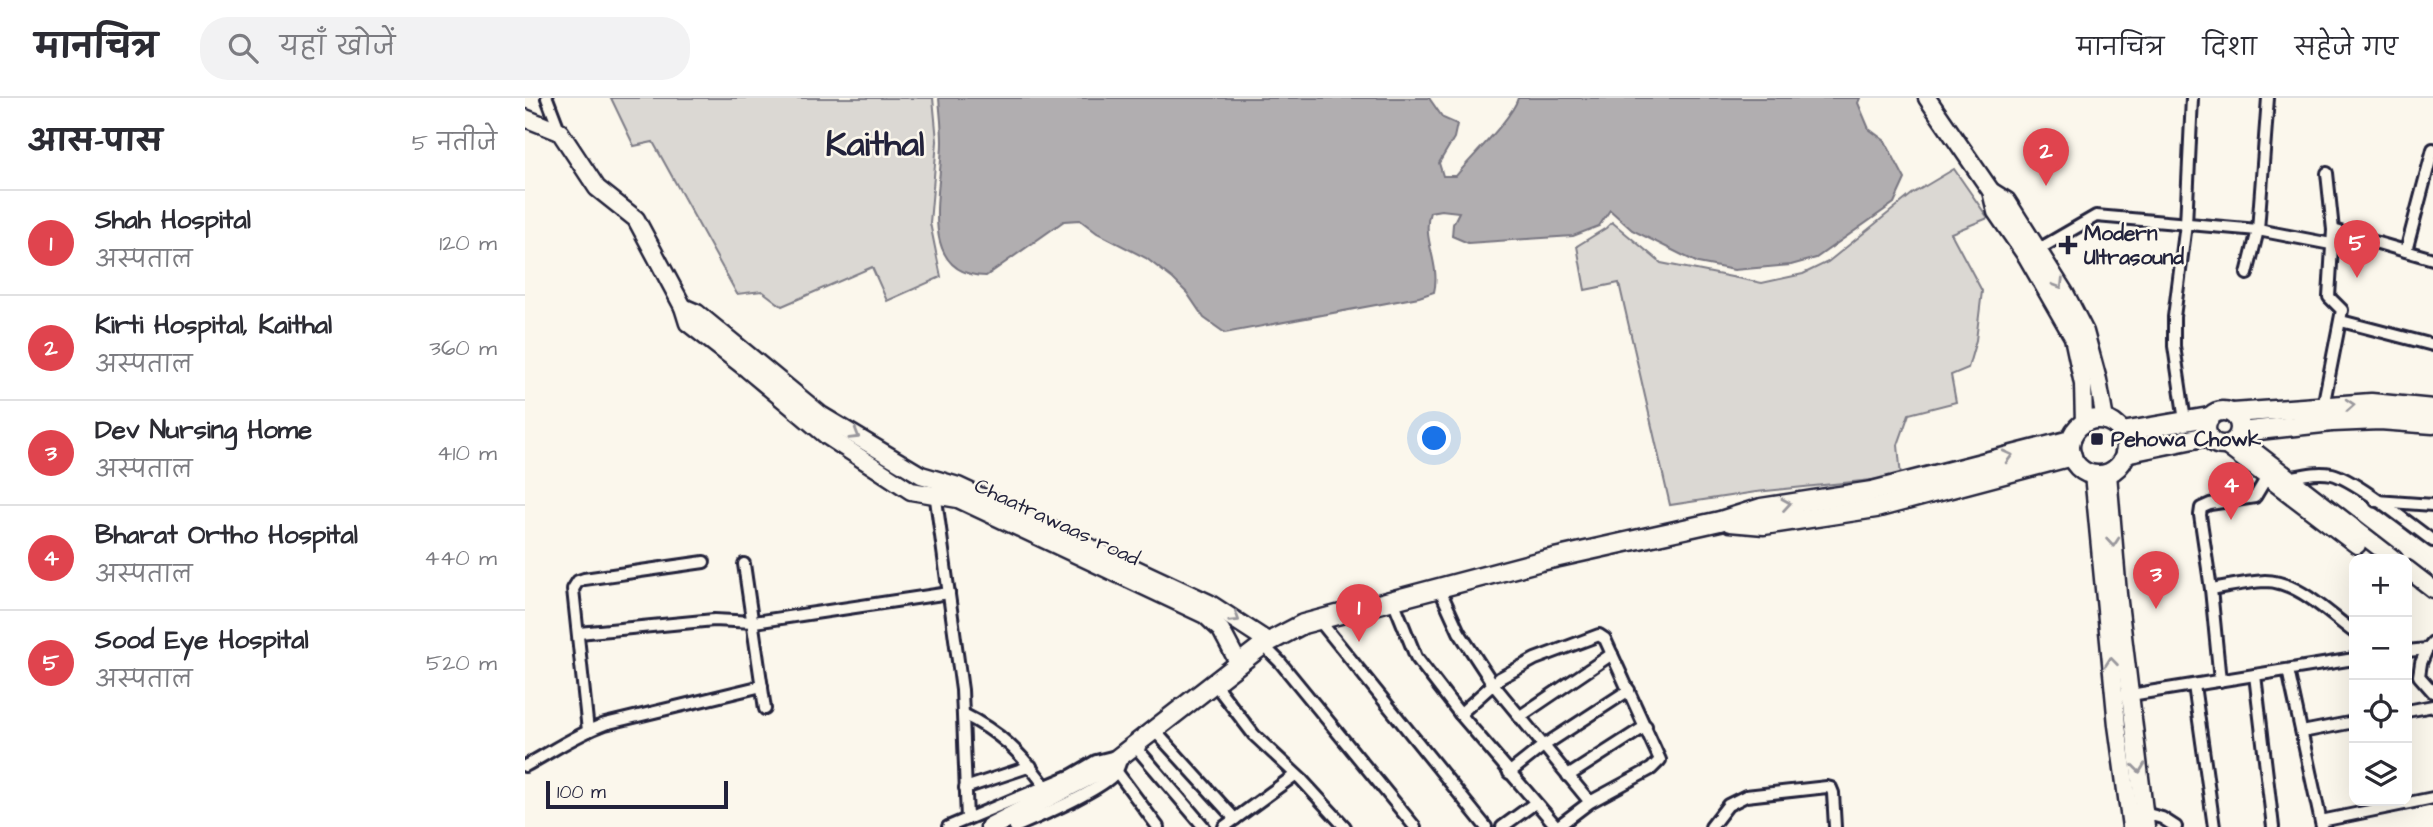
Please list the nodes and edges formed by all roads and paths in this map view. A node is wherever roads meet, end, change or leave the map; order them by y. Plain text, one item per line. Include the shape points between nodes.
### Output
1 (547, 98) edge
2 (1927, 98) edge
3 (2192, 98) edge
4 (2268, 98) edge
5 (525, 118) edge
6 (560, 132) junction
7 (2433, 149) edge
8 (2327, 173) dead end
9 (2186, 224) junction
10 (2258, 230) junction
11 (2333, 230) junction
12 (2331, 244) junction
13 (2406, 251) junction
14 (2033, 253) junction
15 (2433, 259) edge
16 (2247, 274) dead end
17 (2341, 321) junction
18 (2433, 345) edge
19 (2323, 407) junction
20 (2433, 409) edge
21 (2233, 413) junction
22 (2209, 417) junction
23 (2105, 419) junction
24 (2185, 421) junction
25 (2084, 423) junction
26 (2433, 424) edge
27 (2122, 432) junction
28 (2208, 436) junction
29 (2234, 439) junction
30 (2071, 448) junction
31 (2126, 453) junction
32 (2100, 474) junction
33 (2267, 477) junction
34 (2288, 478) junction
35 (934, 486) junction
36 (2376, 501) junction
37 (2433, 505) edge
38 (2433, 541) edge
39 (2369, 554) edge
40 (2387, 554) edge
41 (704, 562) dead end
42 (744, 564) dead end
43 (2412, 573) edge
44 (2412, 586) edge
45 (1439, 588) junction
46 (2211, 589) junction
47 (2433, 589) edge
48 (949, 593) junction
49 (1393, 600) junction
50 (2433, 602) edge
51 (1319, 620) junction
52 (754, 622) junction
53 (2349, 628) edge
54 (579, 634) junction
55 (1266, 644) junction
56 (2430, 646) edge
57 (2412, 650) edge
58 (1612, 654) junction
59 (2349, 660) edge
60 (1239, 664) junction
61 (2288, 670) junction
62 (2255, 675) junction
63 (2220, 681) junction
64 (1215, 683) junction
65 (1493, 684) junction
66 (2194, 685) junction
67 (762, 686) junction
68 (1629, 690) junction
69 (2433, 692) edge
70 (2122, 696) junction
71 (2433, 706) edge
72 (765, 709) dead end
73 (2412, 710) edge
74 (963, 713) junction
75 (1460, 714) junction
76 (1519, 717) junction
77 (2349, 723) edge
78 (1646, 726) junction
79 (1154, 730) junction
80 (588, 731) junction
81 (2302, 732) junction
82 (1543, 746) junction
83 (1128, 750) junction
84 (525, 766) edge
85 (1031, 766) junction
86 (1117, 772) junction
87 (1509, 774) junction
88 (1295, 775) junction
89 (1568, 776) junction
90 (1045, 786) junction
91 (965, 788) junction
92 (2433, 798) edge
93 (1590, 802) junction
94 (1535, 803) junction
95 (967, 819) junction
96 (1235, 819) junction
97 (2145, 820) edge
98 (2322, 824) edge
99 (948, 827) edge
100 (990, 827) edge
101 (1015, 827) edge
102 (1158, 827) edge
103 (1203, 827) edge
104 (1224, 827) edge
105 (1345, 827) edge
106 (1415, 827) edge
107 (1486, 827) edge
108 (1502, 827) edge
109 (1557, 827) edge
110 (1711, 827) edge
111 (1835, 827) edge
112 (2131, 827) edge
113 (2176, 827) edge
114 (2214, 827) edge
115 (2273, 827) edge
116 (2310, 827) edge

1 - 6 street
2 - 14 main road via 1990,191 2007,201
3 - 9 street
4 - 10 street
5 - 6 main road
6 - 35 main road via 597,188 636,219 683,307 697,313 821,415
7 - 13 street
8 - 11 street
9 - 10 street
9 - 14 street via 2096,216
9 - 24 street via 2174,317
10 - 12 street
10 - 16 street
11 - 12 street
11 - 13 street
12 - 17 street via 2329,297 2341,306
13 - 15 street
14 -> 23 main road via 2065,293 2085,332
14 - 25 main road via 2073,337 2083,384
17 - 18 street
17 - 19 street
19 -> 20 main road via 2371,403
19 - 21 main road
21 - 22 main road via 2221,410
21 - 29 main road via 2238,419
22 - 24 main road
22 - 28 main road
23 - 25 main road
23 - 27 main road
24 - 27 main road
25 - 30 main road via 2073,434
26 - 29 main road via 2332,422
27 - 31 main road
28 - 29 main road via 2213,442
28 - 31 main road
29 - 33 main road
29 - 34 main road
30 - 32 main road via 2077,465
30 - 45 main road via 1910,490 1876,508 1764,525 1720,521
31 - 32 main road via 2117,468
32 - 70 main road
33 - 39 main road
33 - 46 street via 2255,497 2201,509
34 - 36 street via 2335,475
34 - 40 main road
35 - 48 street
35 -> 55 main road via 958,486 1209,603
35 - 60 main road, Chaatrawaas road via 1205,615 1221,630
36 - 37 street
36 - 38 street
41 - 54 street via 578,581 573,589
42 - 52 street
43 - 47 main road
44 - 50 main road
45 - 49 main road
45 - 65 street via 1459,632
46 - 53 street via 2266,581 2284,584
46 - 63 street
48 - 52 street
48 - 74 street
49 - 51 main road
49 - 75 street via 1416,657
51 - 55 main road
51 - 107 street
52 - 54 street via 714,620
52 - 67 street
54 - 80 street
55 - 60 main road
55 - 106 street
56 - 57 street
56 - 69 street via 2419,676
58 - 65 street via 1599,635 1535,659
58 - 68 street
58 - 76 street
59 - 61 street
60 - 64 main road
61 - 62 street
61 - 81 street
62 - 63 street
62 - 115 street
63 - 66 street
64 - 79 main road
64 - 88 street via 1254,735
65 - 75 street
65 - 76 street
66 - 70 street
66 - 114 street
67 - 72 street
67 - 80 street
68 - 78 street
68 - 82 street
70 -> 97 main road
70 - 112 main road
71 - 73 street
74 - 85 street via 984,724
74 - 91 street
75 - 87 street
76 - 82 street
77 - 81 street
78 - 89 street
78 - 93 street via 1660,756 1657,765
79 - 83 main road
79 - 96 street
80 - 84 street
81 - 98 street
82 - 87 street
82 - 89 street
83 - 86 street
83 - 90 street
83 - 100 main road via 1096,774
83 - 103 street
85 - 90 street
85 - 91 street
86 - 101 street via 1107,782
86 - 102 street
87 - 94 street
88 - 96 street
88 - 105 street
89 - 93 street
90 - 95 street
91 - 95 street
92 - 98 street
93 - 109 street
94 - 108 street
94 - 109 street
95 - 99 street
96 - 104 street
97 - 113 street via 2162,818
98 - 116 street
110 - 111 street via 1728,805 1747,796 1826,787 1833,793

